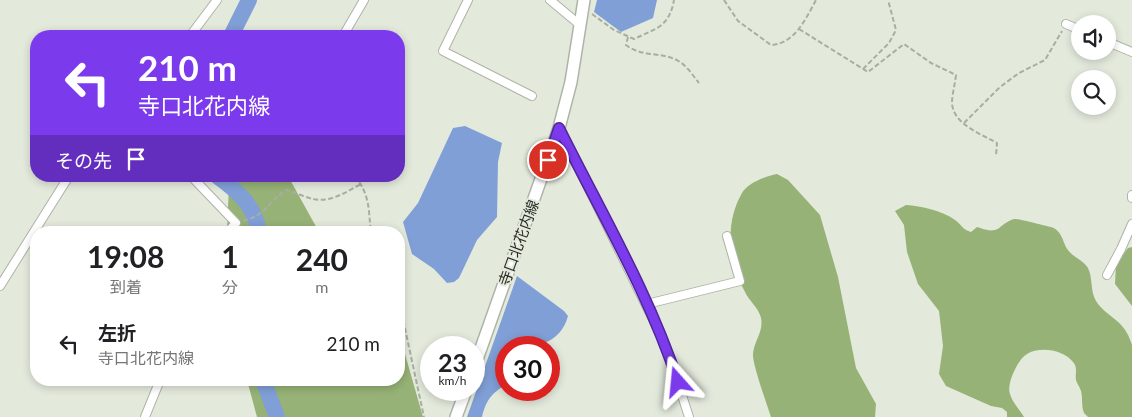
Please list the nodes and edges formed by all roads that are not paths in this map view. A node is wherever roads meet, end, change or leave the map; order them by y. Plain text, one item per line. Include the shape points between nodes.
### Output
1 (217, 0) edge
2 (364, 0) edge
3 (468, 0) edge
4 (550, 0) edge
5 (584, 4) edge
6 (1066, 24) road end
7 (580, 25) junction
8 (1071, 26) edge
9 (194, 30) edge
10 (346, 30) edge
11 (1116, 45) edge
12 (1132, 52) edge
13 (532, 96) dead end
14 (559, 128) junction
15 (65, 182) edge
16 (197, 182) edge
17 (1132, 224) edge
18 (38, 226) edge
19 (234, 226) edge
20 (727, 236) dead end
21 (30, 238) edge
22 (1107, 275) dead end
23 (0, 286) edge
24 (647, 304) junction
25 (485, 337) edge
26 (158, 386) edge
27 (462, 401) edge
28 (145, 417) edge
29 (456, 417) edge
30 (689, 417) edge

1 - 9 street
2 - 10 street
3 - 13 street via 443,51
4 - 7 street
5 - 7 main road, 寺口北花内線
6 - 8 street
7 - 14 main road, 寺口北花内線
11 - 12 street
14 - 24 street
14 - 25 main road, 寺口北花内線
15 - 18 street
16 - 19 street via 236,224
17 - 22 street
20 - 24 street via 740,281
21 - 23 street
24 - 30 street via 666,346
26 - 28 street
27 - 29 main road

